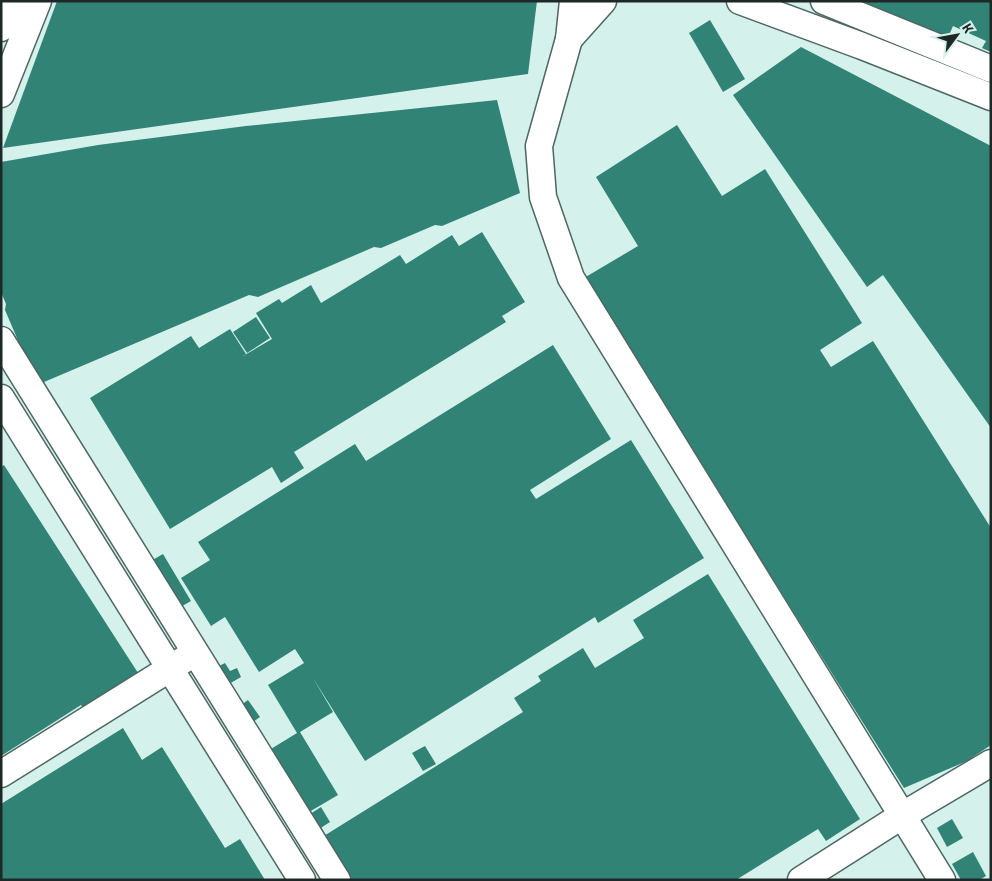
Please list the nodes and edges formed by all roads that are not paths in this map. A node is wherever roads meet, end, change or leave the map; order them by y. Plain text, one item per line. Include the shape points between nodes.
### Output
1 (11, 1) edge
2 (38, 1) edge
3 (573, 1) edge
4 (602, 1) edge
5 (740, 1) edge
6 (824, 1) edge
7 (873, 21) junction
8 (1, 28) edge
9 (569, 39) junction
10 (862, 46) junction
11 (991, 69) edge
12 (1, 94) edge
13 (991, 97) edge
14 (1, 340) edge
15 (1, 398) edge
16 (195, 652) junction
17 (170, 668) junction
18 (991, 763) edge
19 (1, 774) edge
20 (903, 815) junction
21 (302, 880) edge
22 (337, 880) edge
23 (801, 880) edge
24 (942, 880) edge

1 - 8 street
2 - 12 street
3 - 9 street
4 - 9 street
5 - 10 street
6 - 7 street
7 - 10 street
7 - 11 street
9 - 20 street via 539,146 543,197 571,278
10 - 13 street
14 - 16 street
15 - 17 street
16 - 17 street
16 - 22 street
17 - 19 street
17 - 21 street
18 - 20 street
20 - 23 street
20 - 24 street

